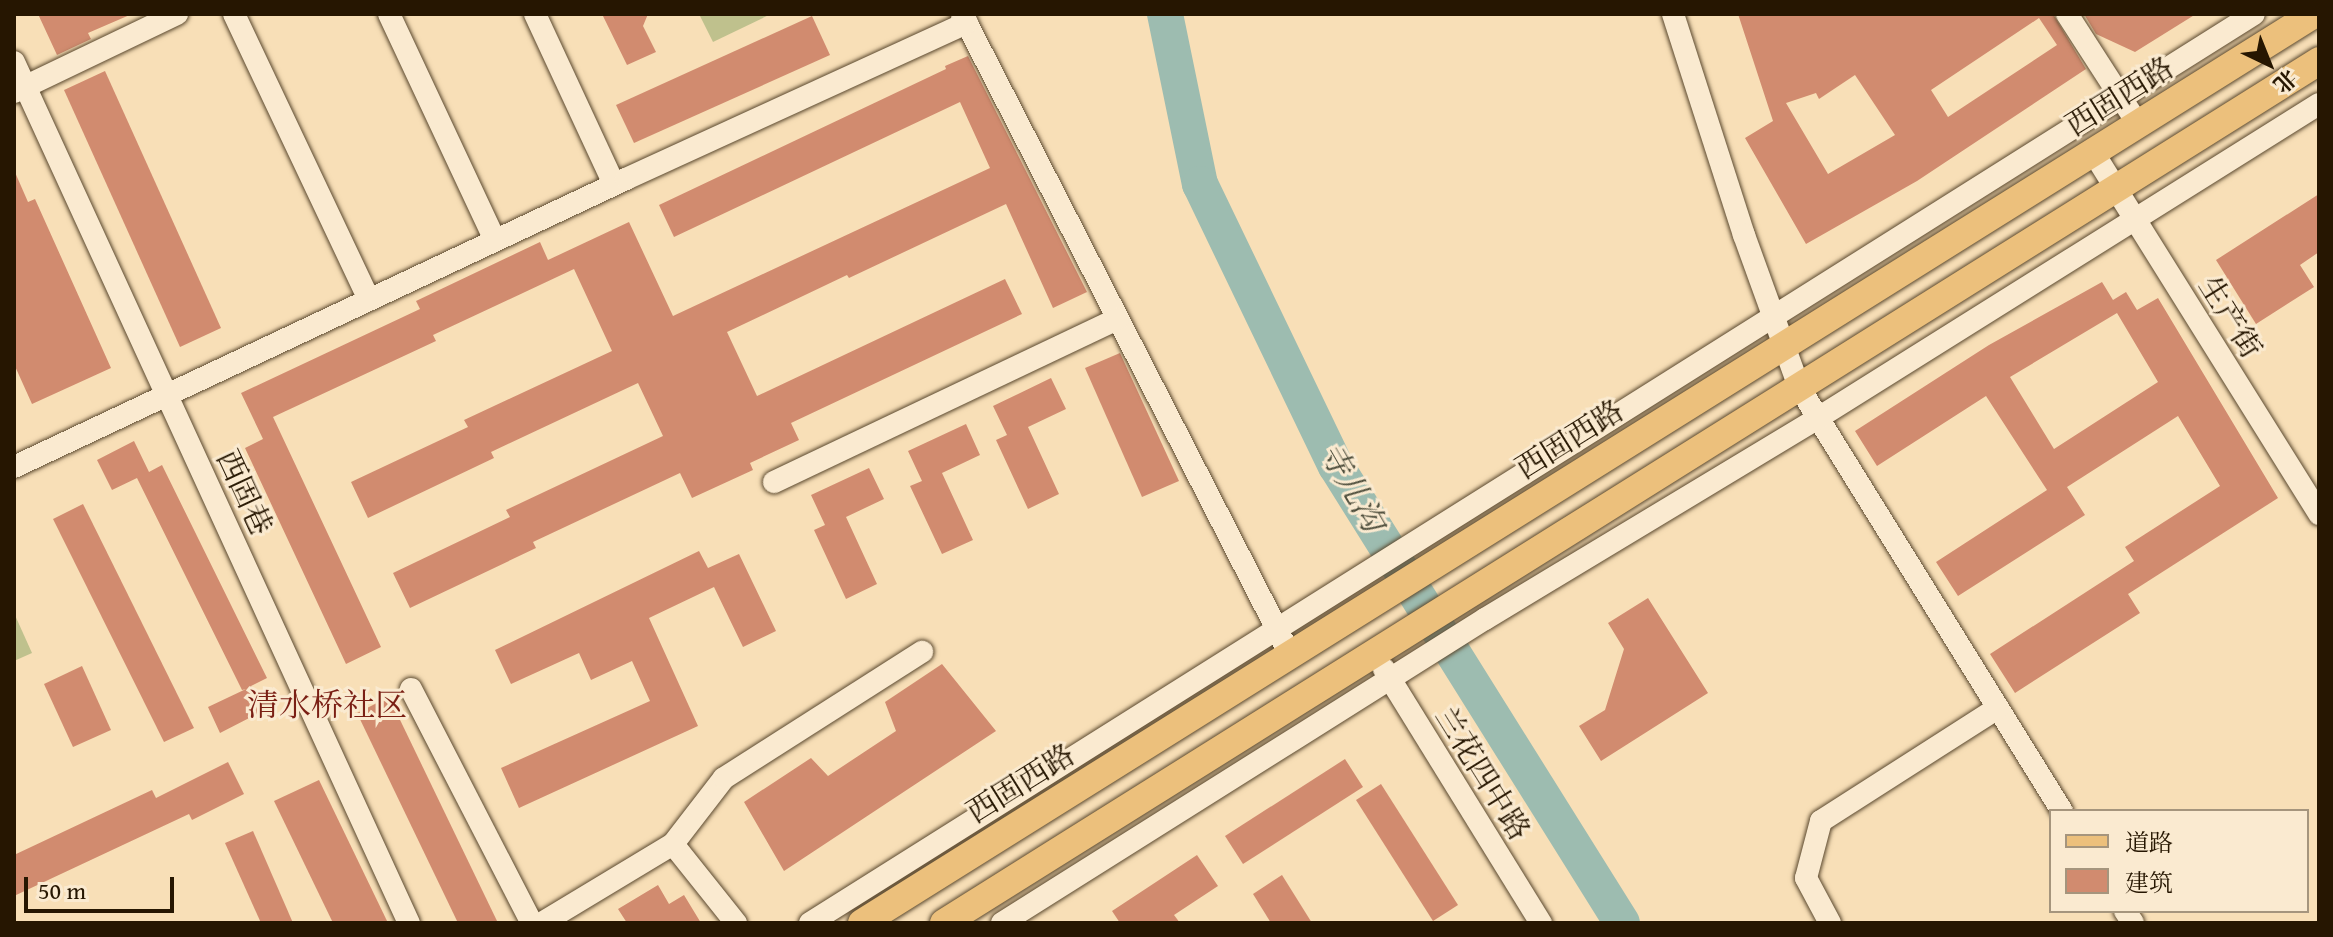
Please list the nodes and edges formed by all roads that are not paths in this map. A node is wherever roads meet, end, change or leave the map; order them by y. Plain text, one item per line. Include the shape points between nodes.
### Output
1 (177, 14) edge
2 (234, 14) edge
3 (389, 14) edge
4 (535, 14) edge
5 (1673, 14) edge
6 (2067, 14) edge
7 (2254, 14) edge
8 (2314, 14) edge
9 (964, 19) edge
10 (2319, 61) edge
11 (14, 62) edge
12 (20, 89) edge
13 (2120, 97) junction
14 (2319, 104) edge
15 (2138, 124) junction
16 (2093, 152) junction
17 (614, 184) junction
18 (2116, 189) junction
19 (2134, 218) junction
20 (495, 240) junction
21 (369, 300) junction
22 (1772, 315) junction
23 (1117, 319) junction
24 (1783, 345) junction
25 (1799, 387) junction
26 (167, 395) junction
27 (1818, 418) junction
28 (14, 467) edge
29 (774, 482) dead end
30 (2319, 514) edge
31 (1440, 545) junction
32 (1284, 643) junction
33 (1384, 648) junction
34 (922, 652) dead end
35 (1400, 674) junction
36 (411, 689) dead end
37 (1998, 708) junction
38 (2061, 809) edge
39 (673, 844) junction
40 (953, 921) edge
41 (409, 923) edge
42 (532, 923) edge
43 (542, 923) edge
44 (736, 923) edge
45 (810, 923) edge
46 (862, 923) edge
47 (1002, 923) edge
48 (1541, 923) edge
49 (1830, 923) edge

1 - 12 street
2 - 21 street
3 - 20 street
4 - 17 street
5 - 22 street
6 - 13 street
7 - 13 street
8 - 15 main road, 西固西路
9 - 17 street
9 - 23 street
10 - 18 main road
11 - 12 street, 西固巷
12 - 26 street, 西固巷
13 - 15 street
13 - 22 street
14 - 19 street
15 - 16 main road, 西固西路
16 - 18 street, 生产街
16 - 24 main road, 西固西路
17 - 20 street
18 - 19 street, 生产街
18 - 25 main road
19 - 27 street
19 - 30 street, 生产街
20 - 21 street
21 - 26 street
22 - 24 street
22 - 31 street
23 - 29 street
23 - 32 street
24 - 25 street
24 - 31 main road, 西固西路
25 - 27 street
25 - 33 main road
26 - 28 street
26 - 41 street, 西固巷
27 - 35 street
27 - 37 street
31 - 32 main road, 西固西路
32 - 45 street
32 - 46 main road, 西固西路
33 - 35 street, 兰花四中路
33 - 40 main road
34 - 39 street via 724,778
35 - 47 street
35 - 48 street, 兰花四中路
36 - 42 street
37 - 38 street
37 - 49 street via 1821,821 1806,878
39 - 43 street
39 - 44 street

